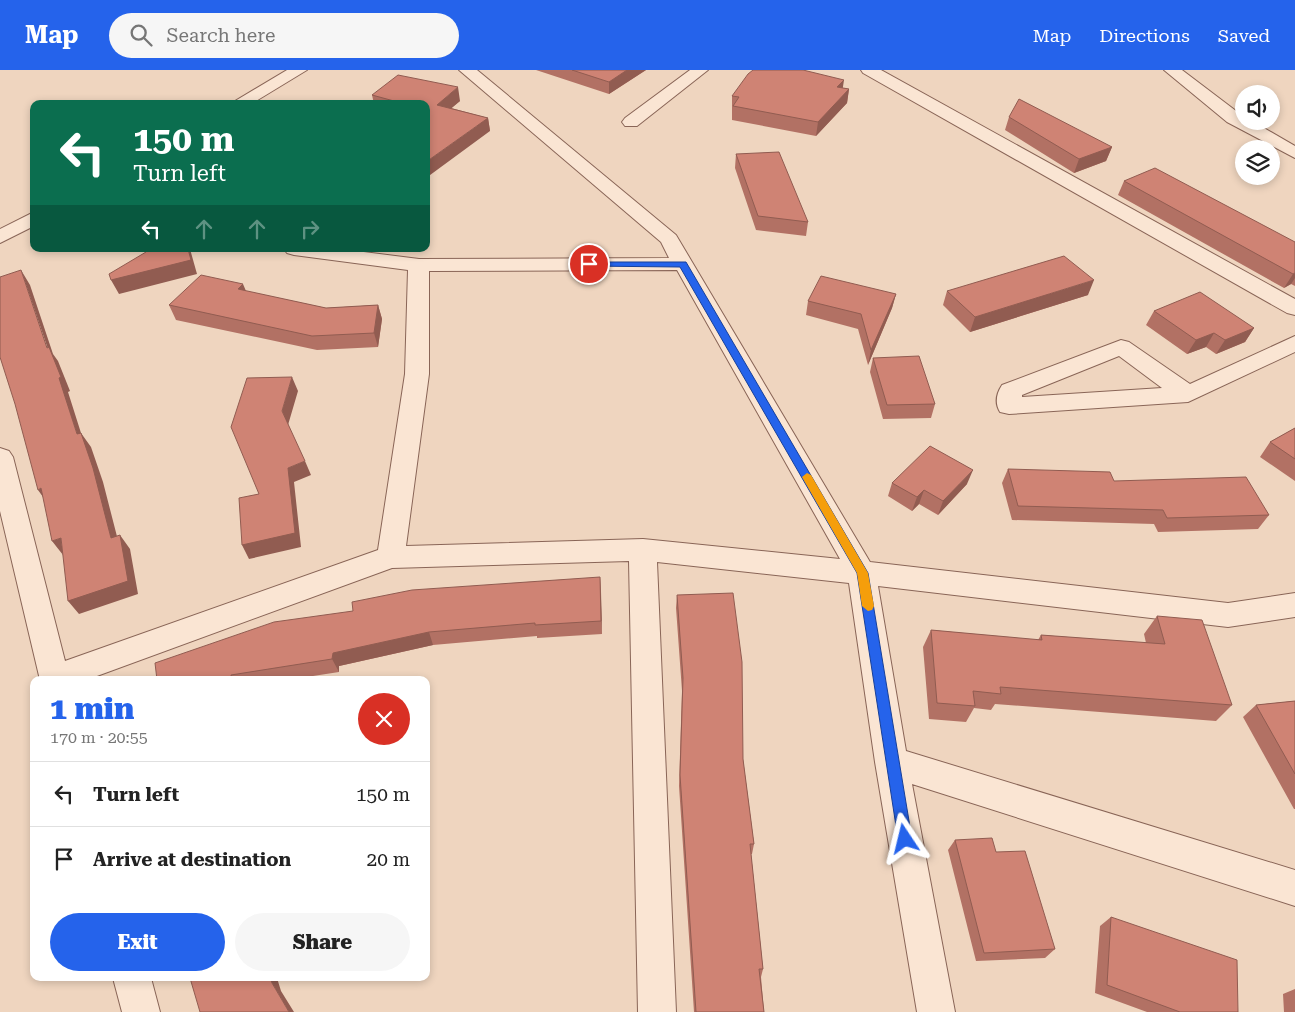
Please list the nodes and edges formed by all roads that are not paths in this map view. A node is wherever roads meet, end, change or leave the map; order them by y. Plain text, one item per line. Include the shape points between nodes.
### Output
1 (300, 70) edge
2 (700, 70) edge
3 (870, 70) edge
4 (1172, 70) edge
5 (472, 71) edge
6 (245, 100) edge
7 (631, 122) dead end
8 (1295, 153) edge
9 (30, 220) edge
10 (0, 237) edge
11 (317, 252) edge
12 (683, 264) junction
13 (419, 265) junction
14 (1295, 308) edge
15 (1295, 343) edge
16 (1188, 394) junction
17 (0, 458) edge
18 (643, 550) junction
19 (391, 557) junction
20 (862, 573) junction
21 (1295, 605) edge
22 (54, 676) edge
23 (63, 676) edge
24 (891, 762) junction
25 (1295, 888) edge
26 (133, 981) edge
27 (142, 1012) edge
28 (656, 1012) edge
29 (936, 1012) edge

1 - 6 street
2 - 7 street
3 - 14 street
4 - 8 street via 1232,118
5 - 12 street via 669,239
9 - 10 street
11 - 13 street
12 - 13 street
12 - 20 street
13 - 19 street via 417,374
15 - 16 street
16 - 16 street via 1068,402 1009,406 1010,391 1121,347
17 - 22 street
18 - 19 street
18 - 20 street
18 - 28 street
19 - 23 street
20 - 21 street via 1228,615
20 - 24 street
24 - 25 street
24 - 29 street
26 - 27 street

